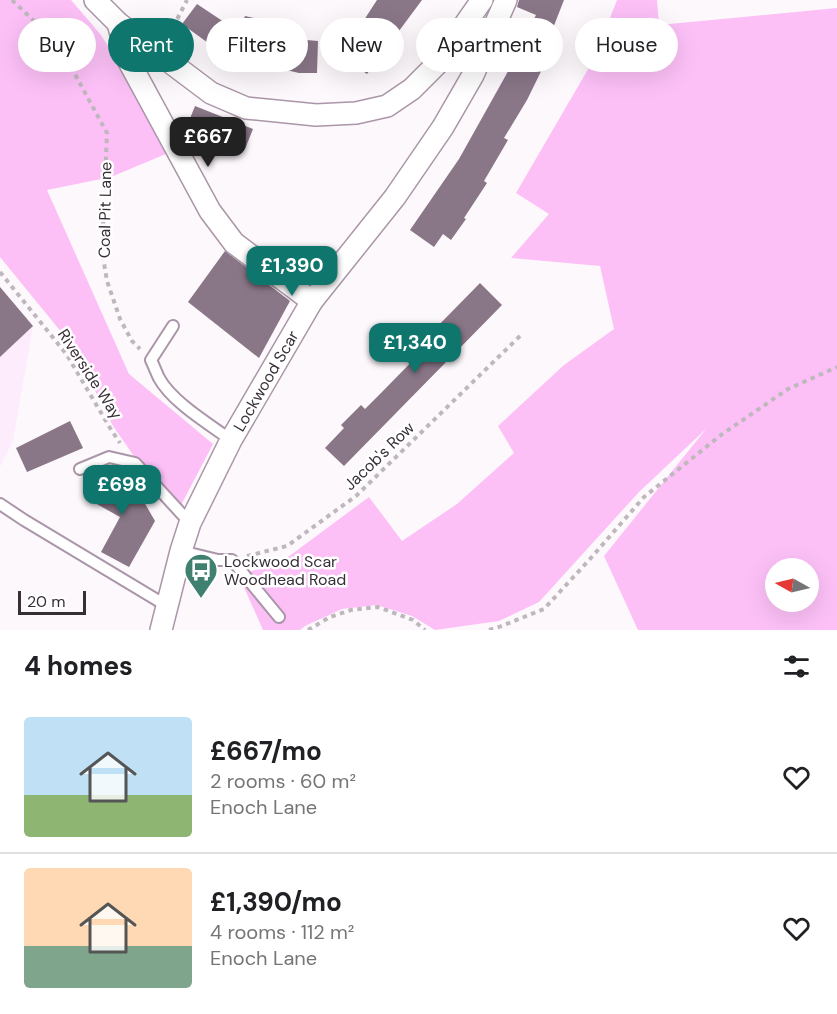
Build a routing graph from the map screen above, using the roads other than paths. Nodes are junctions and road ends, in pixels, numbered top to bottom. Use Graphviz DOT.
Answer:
graph roads {
  1 [pos="94,0"];
  2 [pos="482,0"];
  3 [pos="506,0"];
  4 [pos="112,18"];
  5 [pos="135,72"];
  6 [pos="182,72"];
  7 [pos="312,301"];
  8 [pos="173,326"];
  9 [pos="231,440"];
  10 [pos="80,469"];
  11 [pos="0,504"];
  12 [pos="190,523"];
  13 [pos="181,551"];
  14 [pos="167,606"];
  15 [pos="279,617"];
  16 [pos="161,630"];
  1 -- 4 [label="street"];
  2 -- 6 [label="street"];
  3 -- 7 [label="street, Lockwood Scar"];
  5 -- 7 [label="street"];
  7 -- 9 [label="street, Lockwood Scar"];
  8 -- 9 [label="lane"];
  9 -- 12 [label="street, Lockwood Scar"];
  10 -- 12 [label="lane"];
  11 -- 14 [label="lane"];
  12 -- 13 [label="street, Lockwood Scar"];
  13 -- 14 [label="street, Lockwood Scar"];
  13 -- 15 [label="lane"];
  14 -- 16 [label="street, Lockwood Scar"];
}
